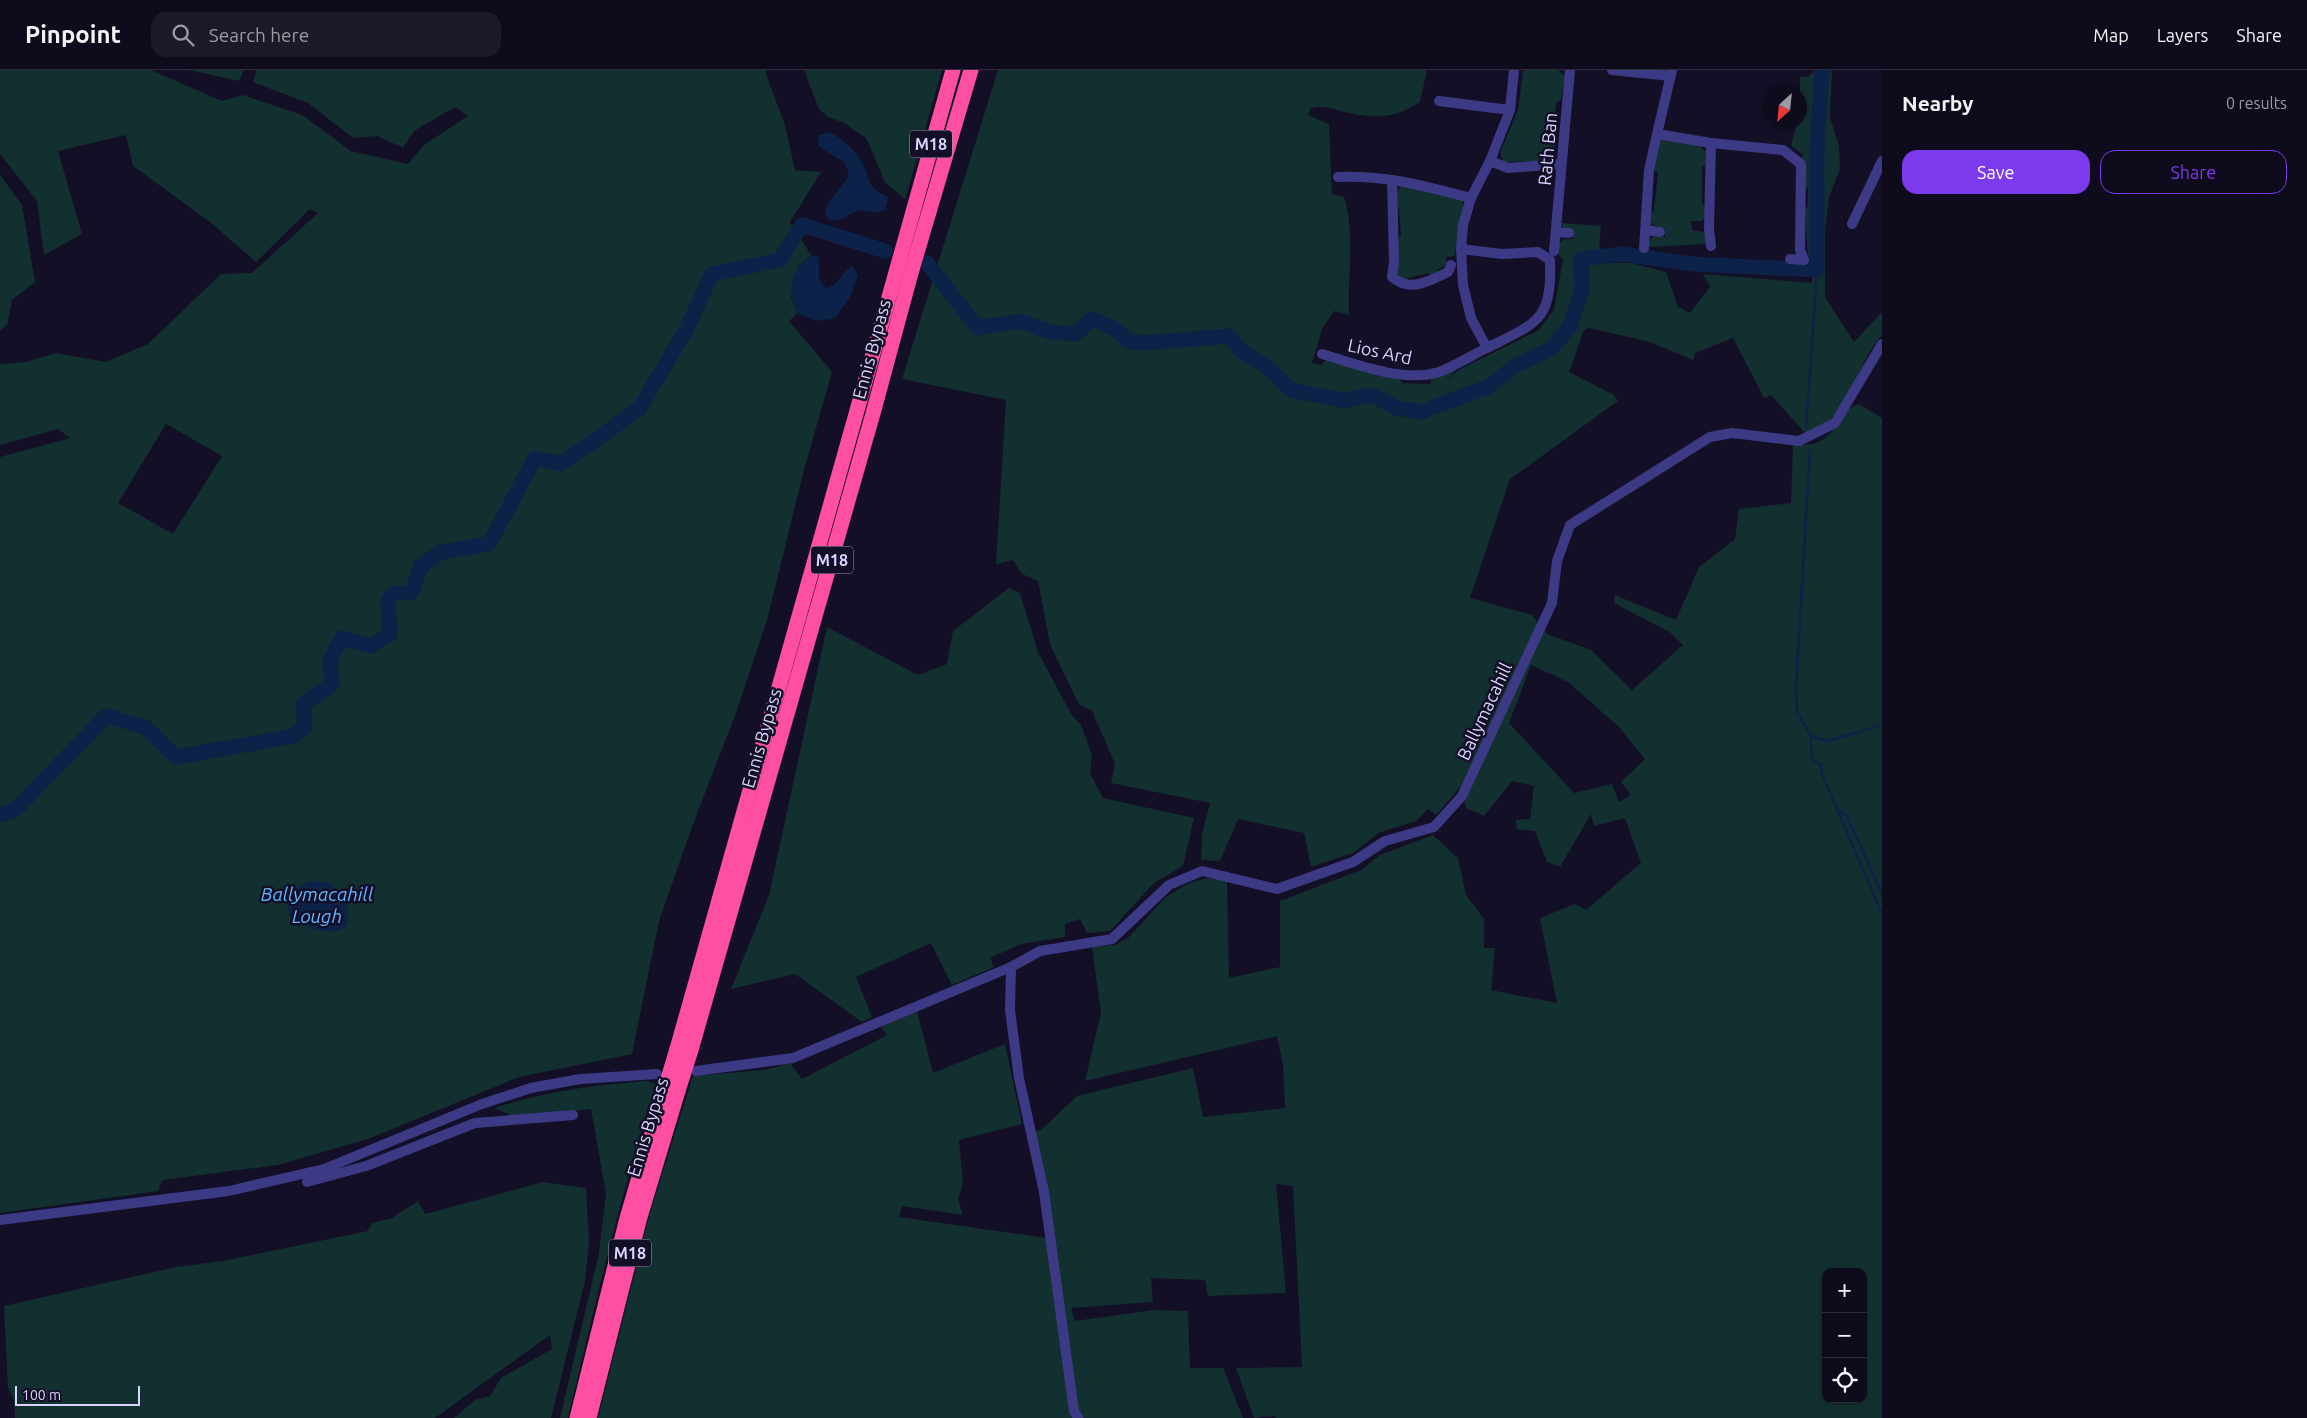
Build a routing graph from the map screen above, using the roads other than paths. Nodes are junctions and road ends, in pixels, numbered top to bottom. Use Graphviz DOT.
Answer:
graph roads {
  1 [pos="948,70"];
  2 [pos="953,70"];
  3 [pos="971,70"];
  4 [pos="1514,70"];
  5 [pos="1570,70"];
  6 [pos="1612,70"];
  7 [pos="1671,73"];
  8 [pos="1440,101"];
  9 [pos="943,102"];
  10 [pos="1510,110"];
  11 [pos="1657,134"];
  12 [pos="1712,143"];
  13 [pos="1882,161"];
  14 [pos="1490,162"];
  15 [pos="1561,164"];
  16 [pos="1338,177"];
  17 [pos="1392,180"];
  18 [pos="1471,198"];
  19 [pos="1852,224"];
  20 [pos="1646,230"];
  21 [pos="1556,232"];
  22 [pos="1660,232"];
  23 [pos="1569,233"];
  24 [pos="1711,246"];
  25 [pos="1644,248"];
  26 [pos="1461,249"];
  27 [pos="1554,251"];
  28 [pos="1790,259"];
  29 [pos="1451,264"];
  30 [pos="1882,344"];
  31 [pos="1487,348"];
  32 [pos="1322,354"];
  33 [pos="1011,968"];
  34 [pos="684,1049"];
  35 [pos="696,1072"];
  36 [pos="657,1074"];
  37 [pos="671,1091"];
  38 [pos="482,1104"];
  39 [pos="573,1115"];
  40 [pos="488,1122"];
  41 [pos="361,1154"];
  42 [pos="366,1166"];
  43 [pos="307,1182"];
  44 [pos="0,1220"];
  45 [pos="577,1418"];
  46 [pos="589,1418"];
  47 [pos="1078,1418"];
  1 -- 9 [label="highway"];
  2 -- 9 [label="highway, Ennis Bypass / M18"];
  3 -- 34 [label="highway, Ennis Bypass / M18"];
  4 -- 10 [label="street"];
  5 -- 15 [label="street, Rath Ban"];
  6 -- 7 [label="street"];
  7 -- 11 [label="street"];
  8 -- 10 [label="street"];
  9 -- 34 [label="highway, Ennis Bypass / M18"];
  10 -- 14 [label="street"];
  11 -- 12 [label="street"];
  11 -- 20 [label="street"];
  12 -- 24 [label="street"];
  12 -- 28 [label="street"];
  13 -- 19 [label="street"];
  14 -- 15 [label="street"];
  14 -- 18 [label="street"];
  15 -- 21 [label="street, Rath Ban"];
  16 -- 17 [label="street"];
  17 -- 18 [label="street"];
  17 -- 29 [label="street"];
  18 -- 26 [label="street"];
  20 -- 22 [label="street"];
  20 -- 25 [label="street"];
  21 -- 23 [label="street"];
  21 -- 27 [label="street, Rath Ban"];
  26 -- 31 [label="street"];
  26 -- 31 [label="street, Lios Ard"];
  30 -- 33 [label="street, Ballymacahill"];
  31 -- 32 [label="street, Lios Ard"];
  33 -- 35 [label="street, Ballymacahill"];
  33 -- 47 [label="street"];
  34 -- 37 [label="highway, Ennis Bypass / M18, bridge"];
  36 -- 38 [label="street"];
  37 -- 45 [label="highway, Ennis Bypass / M18"];
  37 -- 46 [label="highway, Ennis Bypass / M18"];
  38 -- 40 [label="street"];
  38 -- 41 [label="street"];
  39 -- 40 [label="street"];
  40 -- 42 [label="street"];
  41 -- 42 [label="street"];
  41 -- 44 [label="street"];
  42 -- 43 [label="street"];
}
